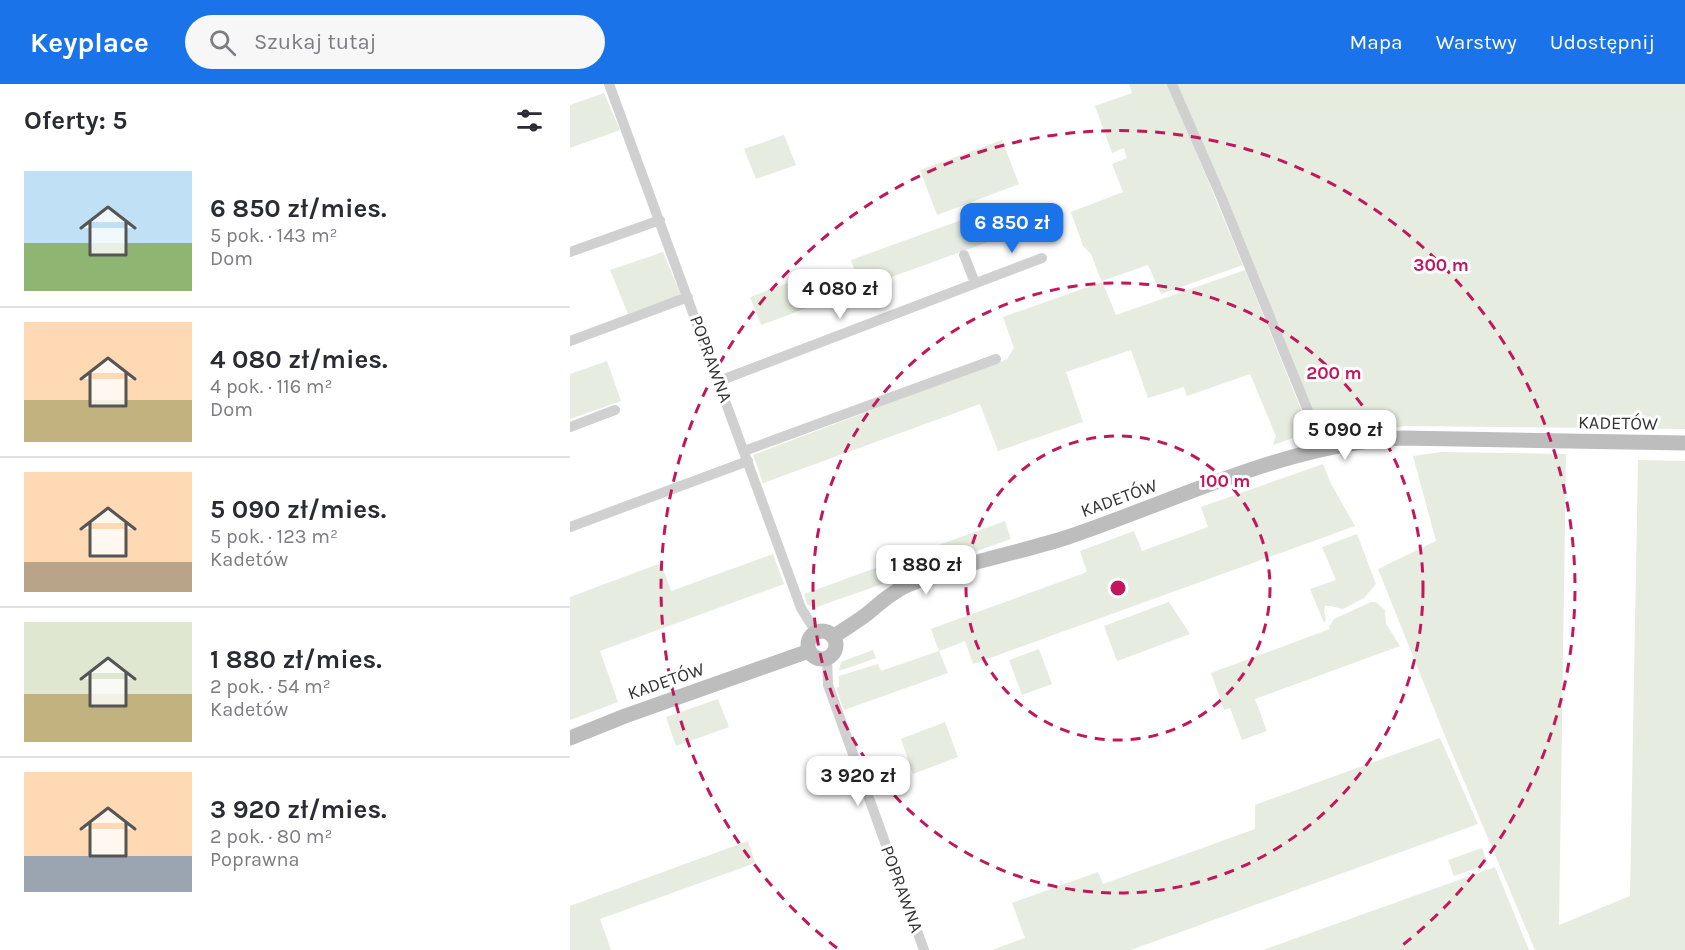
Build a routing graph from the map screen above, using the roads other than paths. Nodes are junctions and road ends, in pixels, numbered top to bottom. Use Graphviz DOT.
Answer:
graph roads {
  1 [pos="609,84"];
  2 [pos="1172,84"];
  3 [pos="660,220"];
  4 [pos="570,252"];
  5 [pos="964,255"];
  6 [pos="1042,258"];
  7 [pos="975,283"];
  8 [pos="688,297"];
  9 [pos="570,341"];
  10 [pos="996,359"];
  11 [pos="719,381"];
  12 [pos="615,410"];
  13 [pos="570,427"];
  14 [pos="1685,443"];
  15 [pos="1323,448"];
  16 [pos="746,456"];
  17 [pos="570,527"];
  18 [pos="816,632"];
  19 [pos="833,637"];
  20 [pos="809,651"];
  21 [pos="827,658"];
  22 [pos="570,738"];
  23 [pos="924,950"];
  1 -- 3 [label="street, POPRAWNA"];
  2 -- 15 [label="street"];
  3 -- 4 [label="street"];
  3 -- 8 [label="street, POPRAWNA"];
  5 -- 7 [label="street"];
  6 -- 7 [label="street"];
  7 -- 11 [label="street"];
  8 -- 9 [label="street"];
  8 -- 11 [label="street, POPRAWNA"];
  10 -- 16 [label="street"];
  11 -- 16 [label="street, POPRAWNA"];
  12 -- 13 [label="street"];
  14 -- 15 [label="street, KADETÓW"];
  15 -- 19 [label="street, KADETÓW"];
  16 -- 17 [label="street"];
  16 -- 18 [label="street, POPRAWNA"];
  18 -- 19 [label="street"];
  18 -- 20 [label="street"];
  19 -- 21 [label="street"];
  20 -- 21 [label="street"];
  20 -- 22 [label="street, KADETÓW"];
  21 -- 23 [label="street, POPRAWNA"];
}
